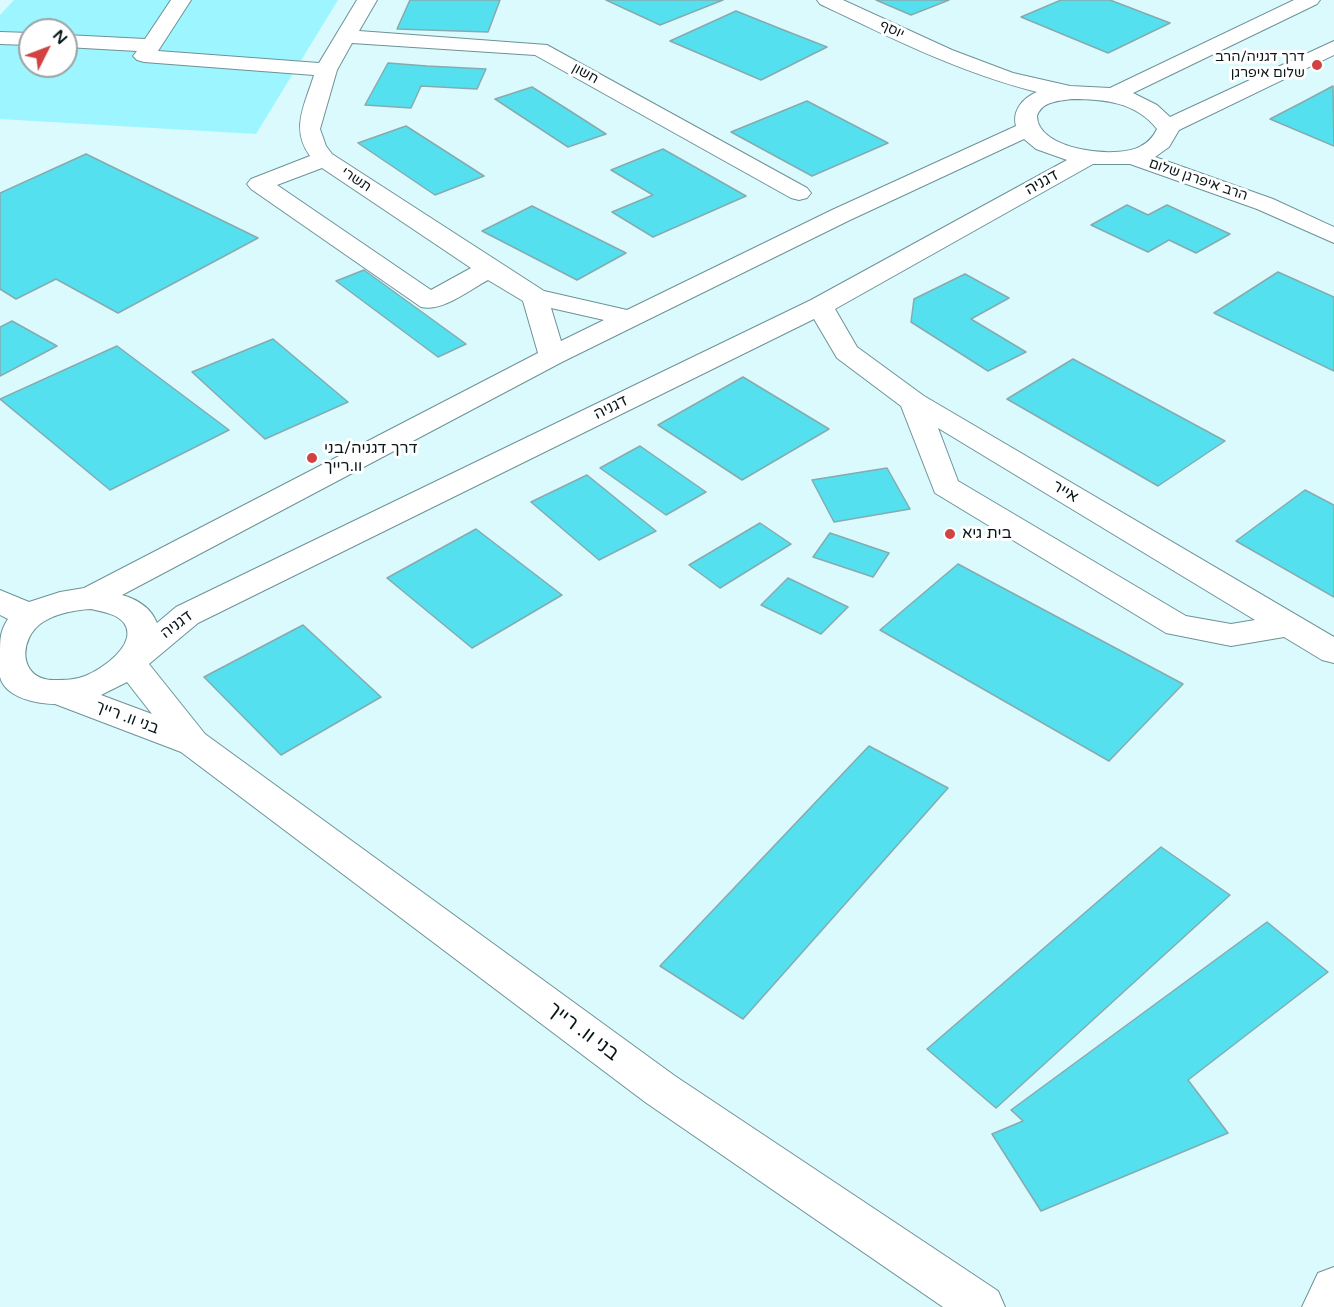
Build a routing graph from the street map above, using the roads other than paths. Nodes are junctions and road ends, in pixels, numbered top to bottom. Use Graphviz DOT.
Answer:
graph roads {
  1 [pos="181,0"];
  2 [pos="367,0"];
  3 [pos="827,0"];
  4 [pos="1310,0"];
  5 [pos="346,36"];
  6 [pos="0,38"];
  7 [pos="18,39"];
  8 [pos="78,42"];
  9 [pos="151,46"];
  10 [pos="1334,47"];
  11 [pos="956,60"];
  12 [pos="326,70"];
  13 [pos="1072,92"];
  14 [pos="1113,95"];
  15 [pos="1025,125"];
  16 [pos="1175,143"];
  17 [pos="1089,157"];
  18 [pos="1132,157"];
  19 [pos="324,159"];
  20 [pos="799,193"];
  21 [pos="1265,204"];
  22 [pos="1334,236"];
  23 [pos="489,269"];
  24 [pos="535,297"];
  25 [pos="820,306"];
  26 [pos="629,318"];
  27 [pos="552,356"];
  28 [pos="914,402"];
  29 [pos="92,598"];
  30 [pos="0,601"];
  31 [pos="29,616"];
  32 [pos="1288,625"];
  33 [pos="2,646"];
  34 [pos="1334,652"];
  35 [pos="133,661"];
  36 [pos="61,693"];
  37 [pos="193,743"];
  38 [pos="1334,1289"];
  39 [pos="982,1307"];
  40 [pos="1325,1307"];
  1 -- 9 [label="street"];
  2 -- 5 [label="street, תשרי"];
  3 -- 11 [label="street, יוסף"];
  4 -- 14 [label="street"];
  5 -- 12 [label="street, תשרי"];
  5 -- 20 [label="street, חשון"];
  6 -- 7 [label="street"];
  8 -- 9 [label="street"];
  9 -- 12 [label="street"];
  10 -- 16 [label="street"];
  11 -- 13 [label="street, יוסף"];
  11 -- 15 [label="street, יוסף"];
  12 -- 19 [label="street, תשרי"];
  13 -- 14 [label="street, הרב איפרגן שלום"];
  13 -- 15 [label="street"];
  14 -- 16 [label="street, הרב איפרגן שלום"];
  15 -- 17 [label="street"];
  15 -- 26 [label="street"];
  16 -- 18 [label="street"];
  16 -- 21 [label="street, הרב איפרגן שלום"];
  17 -- 18 [label="street"];
  17 -- 25 [label="street, דגניה"];
  18 -- 21 [label="street, הרב איפרגן שלום"];
  19 -- 23 [label="street, תשרי"];
  19 -- 23 [label="street"];
  21 -- 22 [label="street, הרב איפרגן שלום"];
  23 -- 24 [label="street, תשרי"];
  24 -- 26 [label="street, תשרי"];
  24 -- 27 [label="street"];
  25 -- 28 [label="street, אייר"];
  25 -- 35 [label="street, דגניה"];
  26 -- 27 [label="street"];
  27 -- 29 [label="street"];
  28 -- 32 [label="street, אייר"];
  28 -- 32 [label="street"];
  29 -- 31 [label="street, בני וו. רייך"];
  29 -- 35 [label="street, בני וו. רייך"];
  30 -- 31 [label="street"];
  31 -- 33 [label="street, בני וו. רייך"];
  32 -- 34 [label="street, אייר"];
  33 -- 36 [label="street, בני וו. רייך"];
  35 -- 36 [label="street, בני וו. רייך"];
  35 -- 37 [label="street, בני וו. רייך"];
  36 -- 37 [label="street, בני וו. רייך"];
  37 -- 39 [label="street, בני וו. רייך"];
  38 -- 40 [label="street"];
}
